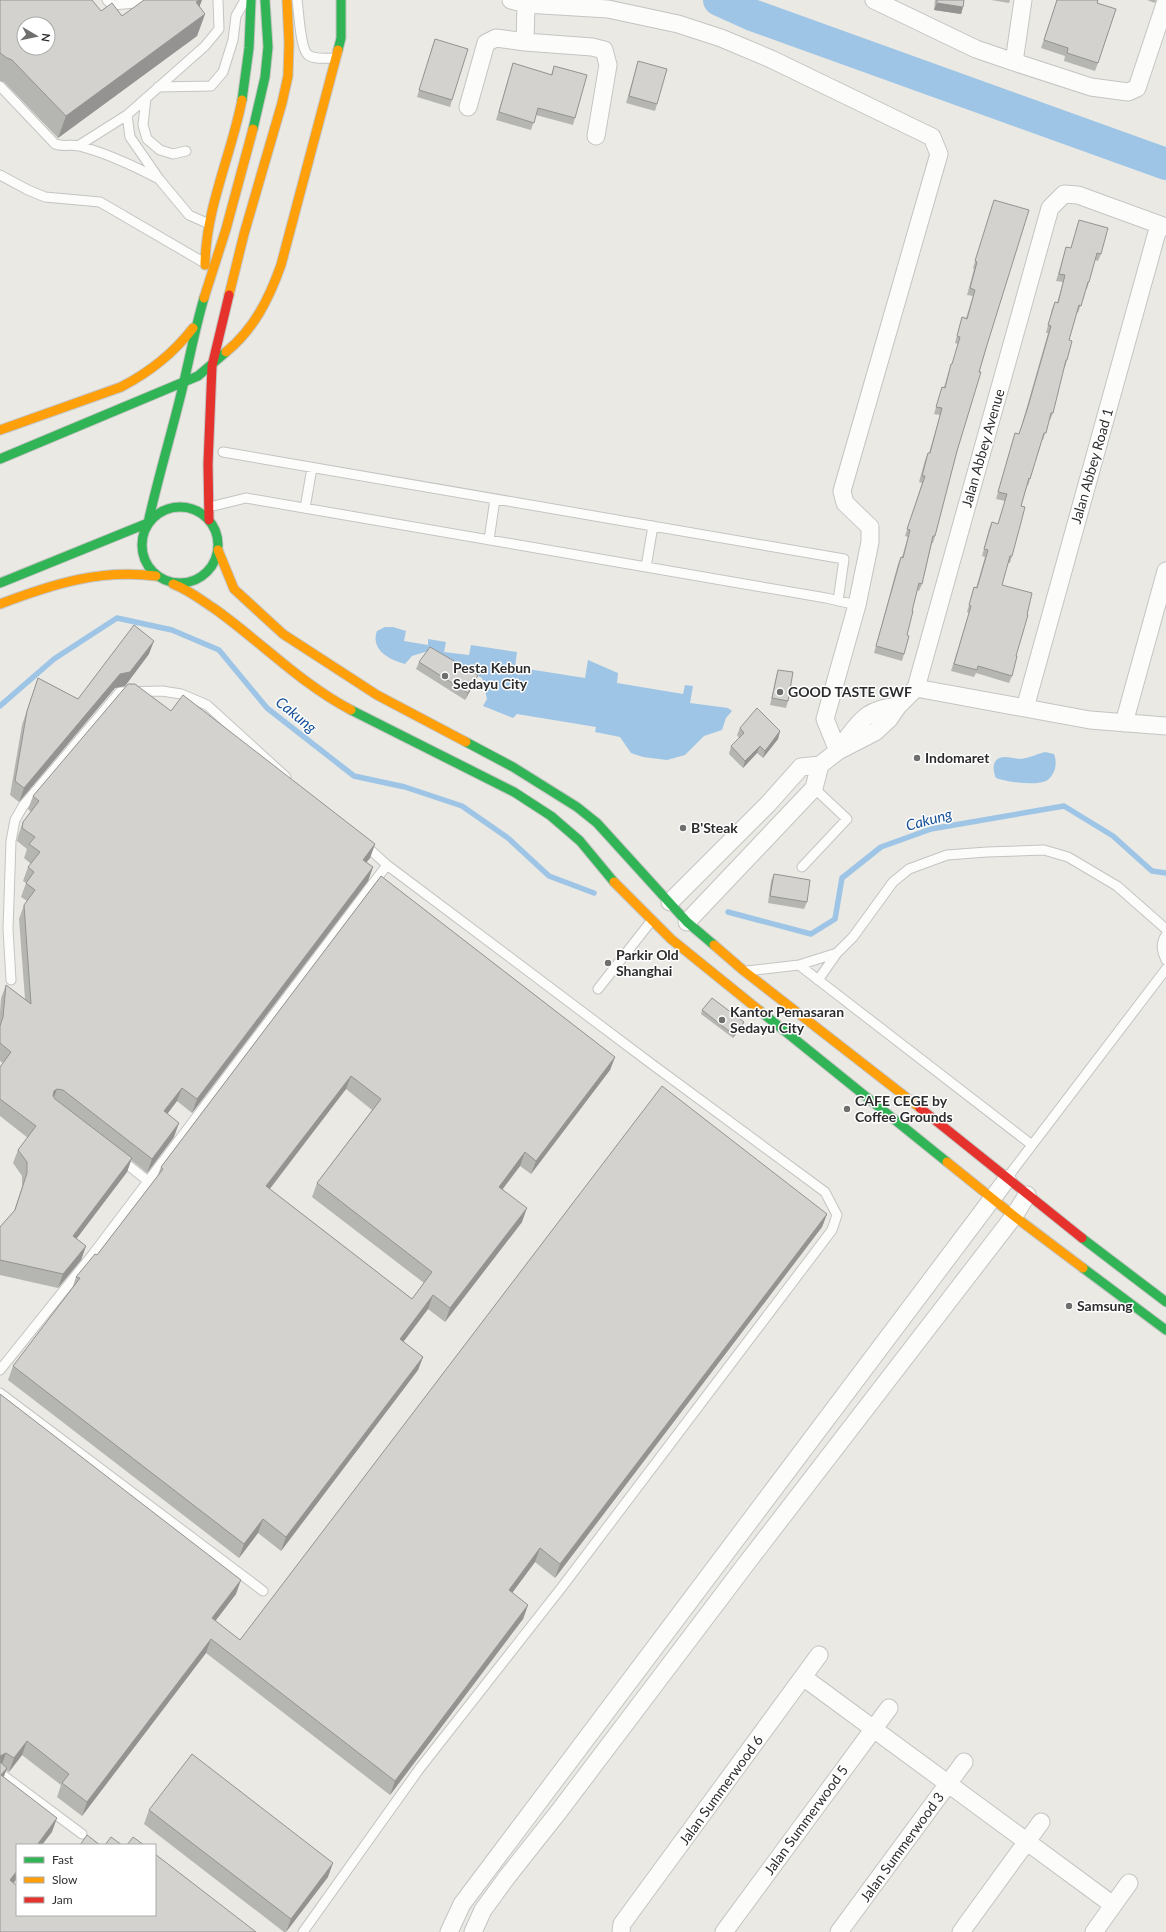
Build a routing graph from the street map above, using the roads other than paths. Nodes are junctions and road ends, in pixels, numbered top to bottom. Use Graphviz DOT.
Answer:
graph roads {
  1 [pos="106,0"];
  2 [pos="140,0"];
  3 [pos="218,0"];
  4 [pos="245,0"];
  5 [pos="251,0"];
  6 [pos="265,0"];
  7 [pos="287,0"];
  8 [pos="297,0"];
  9 [pos="341,0"];
  10 [pos="874,0"];
  11 [pos="1023,0"];
  12 [pos="1166,1"];
  13 [pos="518,2"];
  14 [pos="897,5"];
  15 [pos="525,42"];
  16 [pos="336,58"];
  17 [pos="1014,62"];
  18 [pos="0,86"];
  19 [pos="158,87"];
  20 [pos="146,98"];
  21 [pos="468,107"];
  22 [pos="127,115"];
  23 [pos="596,136"];
  24 [pos="78,146"];
  25 [pos="186,151"];
  26 [pos="0,175"];
  27 [pos="159,179"];
  28 [pos="209,224"];
  29 [pos="1163,226"];
  30 [pos="205,262"];
  31 [pos="206,290"];
  32 [pos="197,322"];
  33 [pos="212,366"];
  34 [pos="183,383"];
  35 [pos="0,430"];
  36 [pos="223,452"];
  37 [pos="0,459"];
  38 [pos="312,468"];
  39 [pos="495,499"];
  40 [pos="209,506"];
  41 [pos="305,508"];
  42 [pos="209,520"];
  43 [pos="148,523"];
  44 [pos="653,526"];
  45 [pos="489,540"];
  46 [pos="218,550"];
  47 [pos="646,567"];
  48 [pos="1166,571"];
  49 [pos="156,576"];
  50 [pos="0,583"];
  51 [pos="173,584"];
  52 [pos="838,601"];
  53 [pos="0,604"];
  54 [pos="857,605"];
  55 [pos="916,688"];
  56 [pos="1025,708"];
  57 [pos="1124,723"];
  58 [pos="1166,726"];
  59 [pos="838,751"];
  60 [pos="820,765"];
  61 [pos="293,783"];
  62 [pos="814,788"];
  63 [pos="358,839"];
  64 [pos="387,865"];
  65 [pos="802,867"];
  66 [pos="660,912"];
  67 [pos="1166,928"];
  68 [pos="679,930"];
  69 [pos="1166,935"];
  70 [pos="838,954"];
  71 [pos="1166,960"];
  72 [pos="799,965"];
  73 [pos="1166,969"];
  74 [pos="744,971"];
  75 [pos="11,980"];
  76 [pos="818,980"];
  77 [pos="598,989"];
  78 [pos="1032,1145"];
  79 [pos="111,1152"];
  80 [pos="1007,1179"];
  81 [pos="148,1180"];
  82 [pos="1027,1195"];
  83 [pos="993,1199"];
  84 [pos="1014,1216"];
  85 [pos="1166,1302"];
  86 [pos="1166,1330"];
  87 [pos="0,1370"];
  88 [pos="0,1393"];
  89 [pos="727,1552"];
  90 [pos="746,1564"];
  91 [pos="263,1591"];
  92 [pos="819,1655"];
  93 [pos="803,1677"];
  94 [pos="889,1708"];
  95 [pos="874,1729"];
  96 [pos="964,1762"];
  97 [pos="0,1773"];
  98 [pos="948,1784"];
  99 [pos="1041,1822"];
  100 [pos="82,1834"];
  101 [pos="1027,1841"];
  102 [pos="1130,1883"];
  103 [pos="1113,1905"];
  104 [pos="622,1928"];
  105 [pos="303,1932"];
  106 [pos="449,1932"];
  107 [pos="473,1932"];
  108 [pos="724,1932"];
  109 [pos="839,1932"];
  110 [pos="962,1932"];
  111 [pos="1094,1932"];
  1 -- 2 [label="lane"];
  3 -- 19 [label="lane"];
  4 -- 19 [label="lane"];
  5 -- 28 [label="main road"];
  6 -- 31 [label="main road"];
  7 -- 33 [label="main road"];
  8 -- 16 [label="lane"];
  9 -- 16 [label="main road"];
  10 -- 14 [label="street"];
  11 -- 17 [label="street"];
  12 -- 17 [label="street"];
  13 -- 15 [label="street"];
  13 -- 54 [label="street"];
  14 -- 17 [label="street"];
  15 -- 21 [label="street"];
  15 -- 23 [label="street"];
  16 -- 33 [label="main road"];
  18 -- 24 [label="lane"];
  19 -- 20 [label="lane"];
  20 -- 22 [label="lane"];
  20 -- 25 [label="lane"];
  22 -- 24 [label="lane"];
  22 -- 27 [label="lane"];
  24 -- 27 [label="lane"];
  26 -- 30 [label="lane"];
  27 -- 28 [label="lane"];
  28 -- 30 [label="main road"];
  29 -- 55 [label="street, Jalan Abbey Avenue"];
  29 -- 56 [label="street, Jalan Abbey Road 1"];
  30 -- 31 [label="main road"];
  31 -- 32 [label="main road"];
  32 -- 34 [label="main road"];
  32 -- 35 [label="main road"];
  33 -- 34 [label="main road"];
  33 -- 40 [label="main road"];
  34 -- 37 [label="main road"];
  34 -- 43 [label="main road"];
  36 -- 38 [label="lane"];
  38 -- 39 [label="lane"];
  38 -- 41 [label="lane"];
  39 -- 44 [label="lane"];
  39 -- 45 [label="lane"];
  40 -- 41 [label="lane"];
  40 -- 42 [label="main road"];
  41 -- 45 [label="lane"];
  42 -- 43 [label="main road"];
  42 -- 46 [label="main road"];
  43 -- 49 [label="main road"];
  43 -- 50 [label="main road"];
  44 -- 47 [label="lane"];
  44 -- 52 [label="lane"];
  45 -- 47 [label="lane"];
  46 -- 51 [label="main road"];
  46 -- 66 [label="main road"];
  47 -- 52 [label="lane"];
  48 -- 57 [label="street"];
  49 -- 51 [label="main road"];
  49 -- 53 [label="main road"];
  51 -- 66 [label="main road"];
  52 -- 54 [label="lane"];
  54 -- 59 [label="street"];
  55 -- 56 [label="street"];
  55 -- 59 [label="street"];
  56 -- 57 [label="street"];
  57 -- 58 [label="street"];
  59 -- 60 [label="street"];
  60 -- 62 [label="street"];
  60 -- 66 [label="street"];
  61 -- 75 [label="lane"];
  62 -- 65 [label="lane"];
  62 -- 68 [label="street"];
  63 -- 64 [label="lane"];
  64 -- 81 [label="lane"];
  64 -- 105 [label="lane"];
  66 -- 68 [label="main road"];
  66 -- 68 [label="main road"];
  66 -- 77 [label="lane"];
  67 -- 70 [label="lane"];
  68 -- 74 [label="main road"];
  68 -- 83 [label="main road"];
  69 -- 71 [label="lane"];
  70 -- 72 [label="lane"];
  70 -- 76 [label="lane"];
  72 -- 74 [label="lane"];
  72 -- 76 [label="lane"];
  73 -- 78 [label="lane"];
  74 -- 80 [label="main road"];
  76 -- 78 [label="lane"];
  78 -- 80 [label="lane"];
  79 -- 81 [label="lane"];
  80 -- 82 [label="main road"];
  80 -- 83 [label="street"];
  81 -- 87 [label="lane"];
  82 -- 84 [label="street"];
  82 -- 85 [label="main road"];
  83 -- 84 [label="main road"];
  83 -- 89 [label="street"];
  84 -- 86 [label="main road"];
  84 -- 90 [label="street"];
  88 -- 91 [label="lane"];
  89 -- 90 [label="street"];
  89 -- 106 [label="street"];
  90 -- 107 [label="street"];
  92 -- 93 [label="street, Jalan Summerwood 6"];
  93 -- 95 [label="street"];
  93 -- 104 [label="street, Jalan Summerwood 6"];
  94 -- 95 [label="street, Jalan Summerwood 5"];
  95 -- 98 [label="street"];
  95 -- 108 [label="street, Jalan Summerwood 5"];
  96 -- 98 [label="street, Jalan Summerwood 3"];
  97 -- 100 [label="lane"];
  98 -- 101 [label="street"];
  98 -- 109 [label="street, Jalan Summerwood 3"];
  99 -- 101 [label="street"];
  101 -- 103 [label="street"];
  101 -- 110 [label="street"];
  102 -- 103 [label="street"];
  103 -- 111 [label="street"];
}
